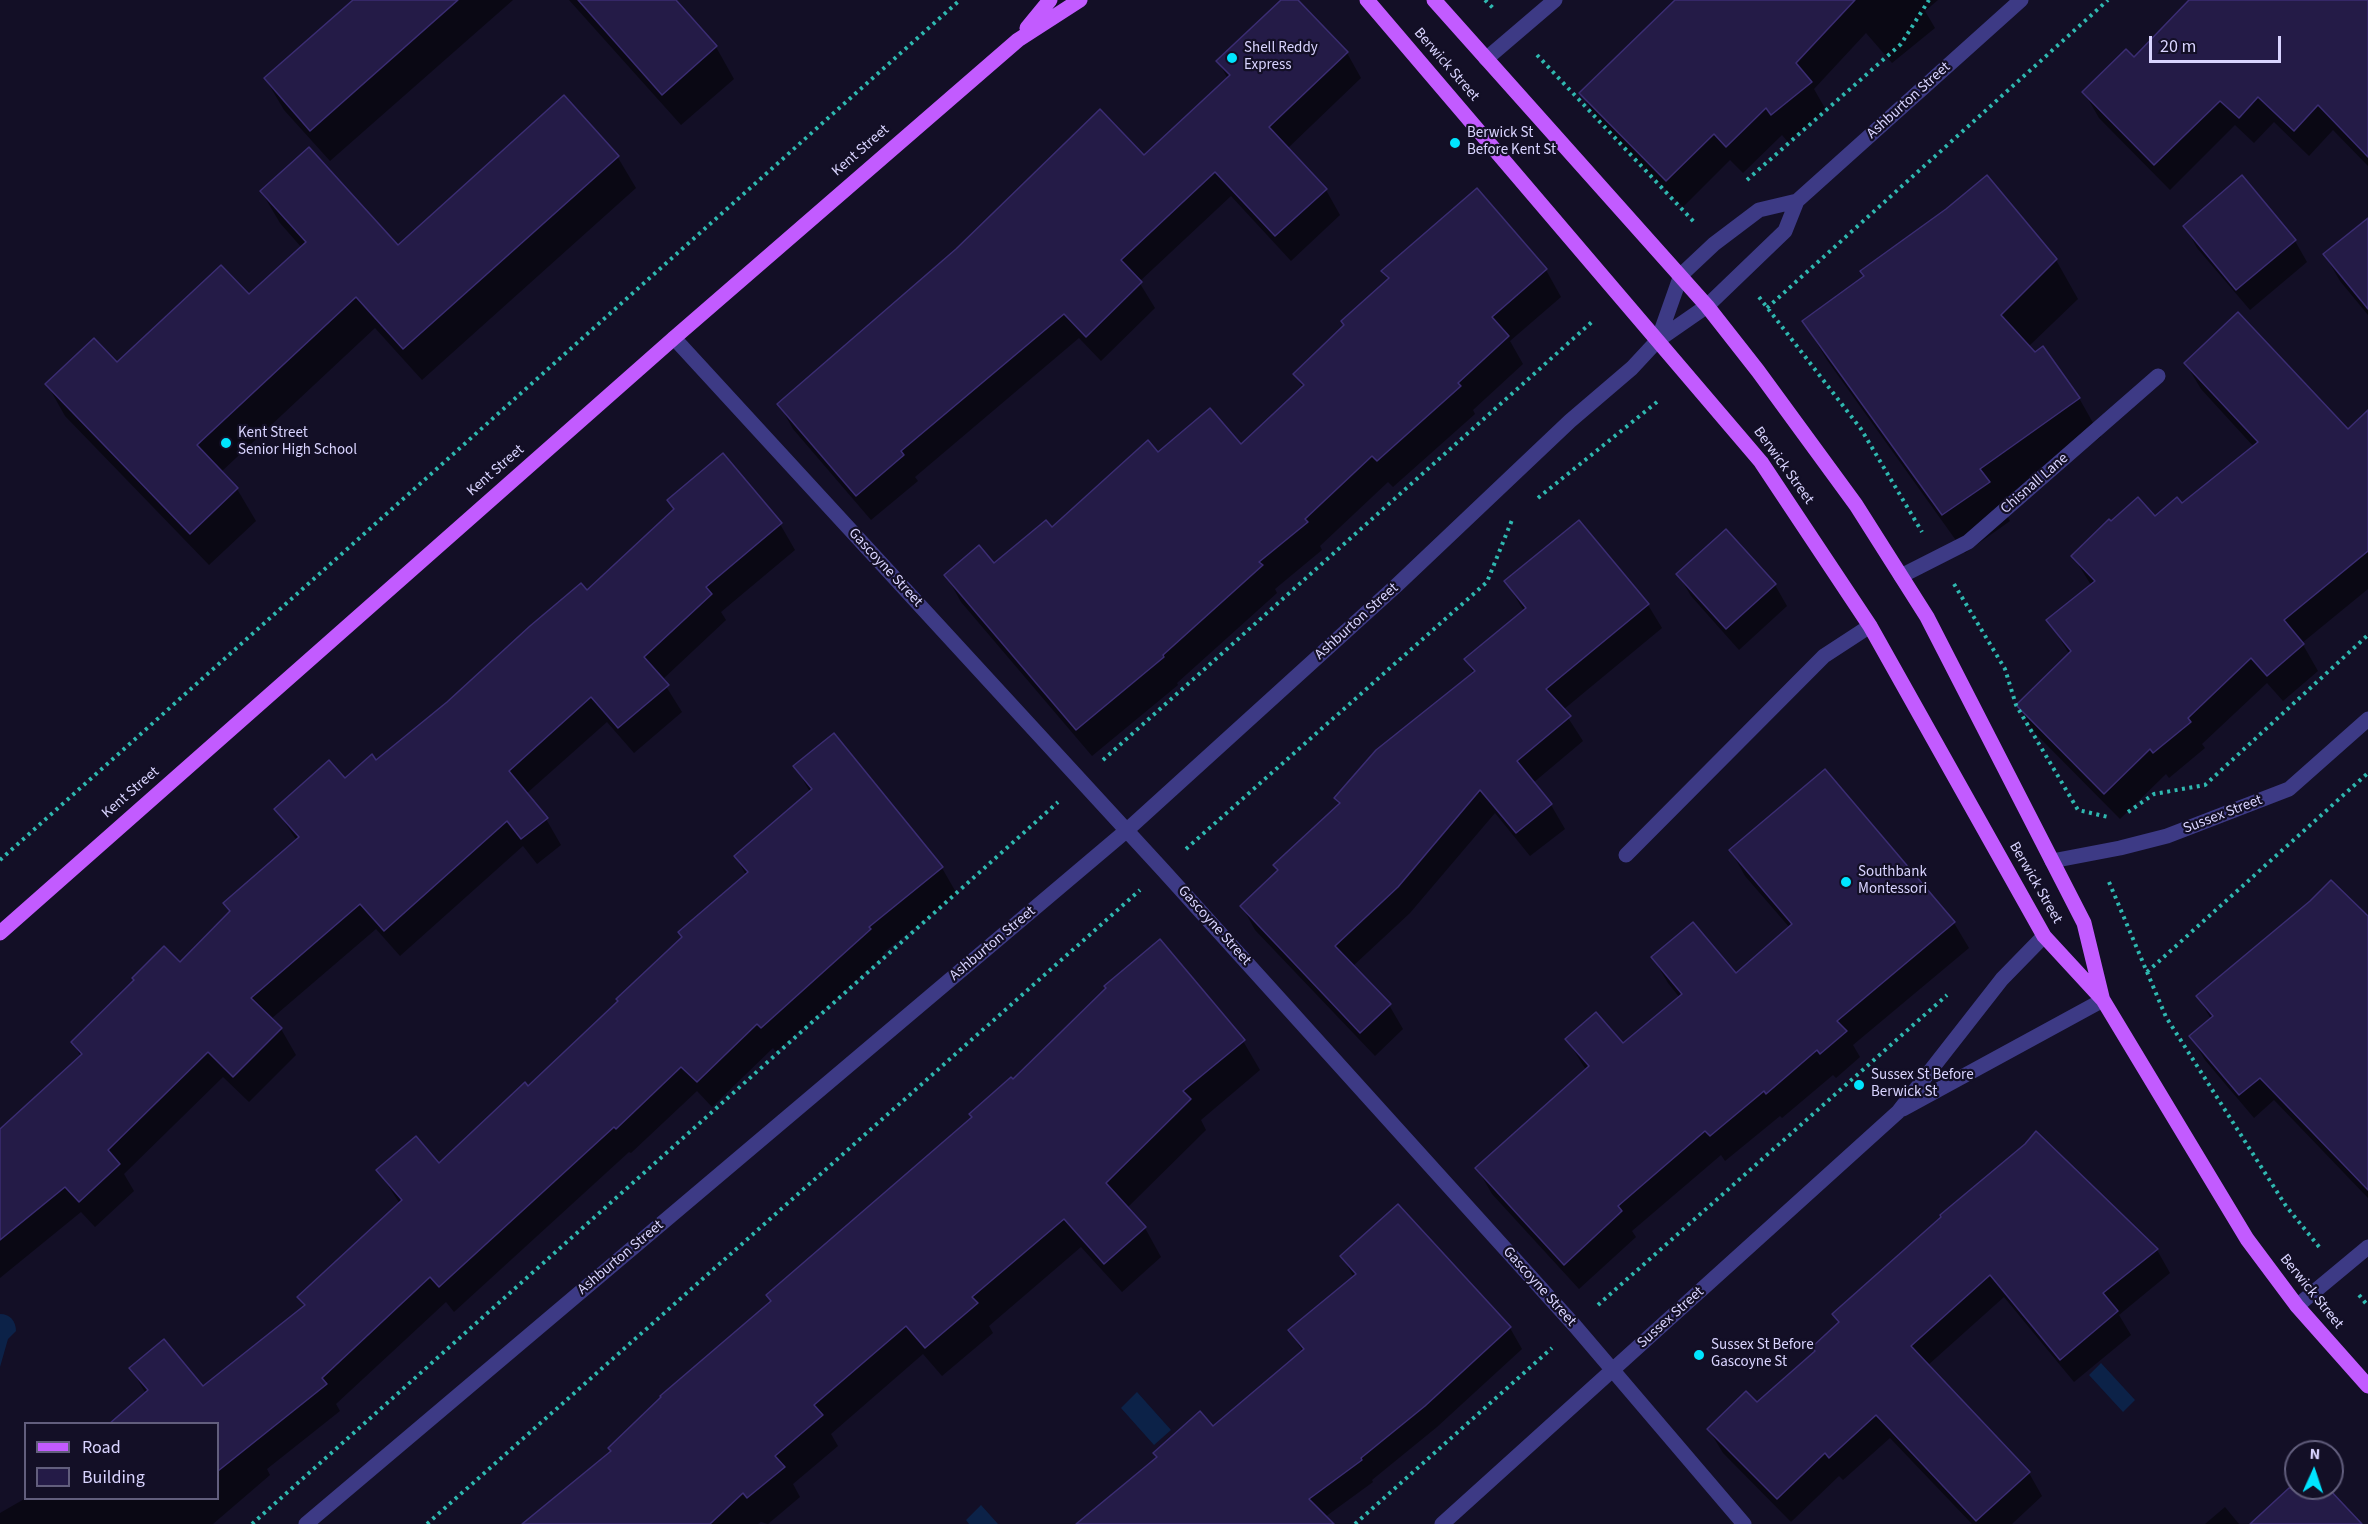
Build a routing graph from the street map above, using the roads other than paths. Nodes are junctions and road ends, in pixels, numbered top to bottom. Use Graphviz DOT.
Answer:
graph roads {
  1 [pos="1050,0"];
  2 [pos="1080,0"];
  3 [pos="1367,0"];
  4 [pos="1434,0"];
  5 [pos="1555,0"];
  6 [pos="2021,0"];
  7 [pos="1018,40"];
  8 [pos="1486,59"];
  9 [pos="1797,201"];
  10 [pos="1681,275"];
  11 [pos="1707,306"];
  12 [pos="674,338"];
  13 [pos="1658,340"];
  14 [pos="2158,376"];
  15 [pos="1901,576"];
  16 [pos="1870,626"];
  17 [pos="2368,719"];
  18 [pos="1126,831"];
  19 [pos="1626,855"];
  20 [pos="2052,861"];
  21 [pos="0,933"];
  22 [pos="2044,936"];
  23 [pos="2103,1000"];
  24 [pos="1898,1112"];
  25 [pos="2368,1247"];
  26 [pos="2297,1306"];
  27 [pos="1613,1371"];
  28 [pos="2368,1386"];
  29 [pos="306,1524"];
  30 [pos="1442,1524"];
  31 [pos="1744,1524"];
  1 -- 7 [label="main road, Kent Street"];
  2 -- 7 [label="main road, Kent Street"];
  3 -- 13 [label="main road, Berwick Street"];
  4 -- 8 [label="main road, Berwick Street"];
  5 -- 8 [label="street"];
  6 -- 9 [label="street, Ashburton Street"];
  7 -- 12 [label="main road, Kent Street"];
  8 -- 10 [label="main road, Berwick Street"];
  9 -- 10 [label="street, Ashburton Street"];
  9 -- 11 [label="street, Ashburton Street"];
  10 -- 11 [label="main road, Berwick Street"];
  10 -- 13 [label="street, Ashburton Street"];
  11 -- 13 [label="street, Ashburton Street"];
  11 -- 15 [label="main road, Berwick Street"];
  12 -- 18 [label="street, Gascoyne Street"];
  12 -- 21 [label="main road, Kent Street"];
  13 -- 16 [label="main road, Berwick Street"];
  13 -- 18 [label="street, Ashburton Street"];
  14 -- 15 [label="street, Chisnall Lane"];
  15 -- 20 [label="main road, Berwick Street"];
  16 -- 19 [label="street"];
  16 -- 22 [label="main road, Berwick Street"];
  17 -- 20 [label="street, Sussex Street"];
  18 -- 27 [label="street, Gascoyne Street"];
  18 -- 29 [label="street, Ashburton Street"];
  20 -- 23 [label="main road, Berwick Street"];
  22 -- 23 [label="main road, Berwick Street"];
  22 -- 24 [label="street, Sussex Street"];
  23 -- 24 [label="street, Sussex Street"];
  23 -- 26 [label="main road, Berwick Street"];
  24 -- 27 [label="street, Sussex Street"];
  25 -- 26 [label="street"];
  26 -- 28 [label="main road, Berwick Street"];
  27 -- 30 [label="street, Sussex Street"];
  27 -- 31 [label="street, Gascoyne Street"];
}
